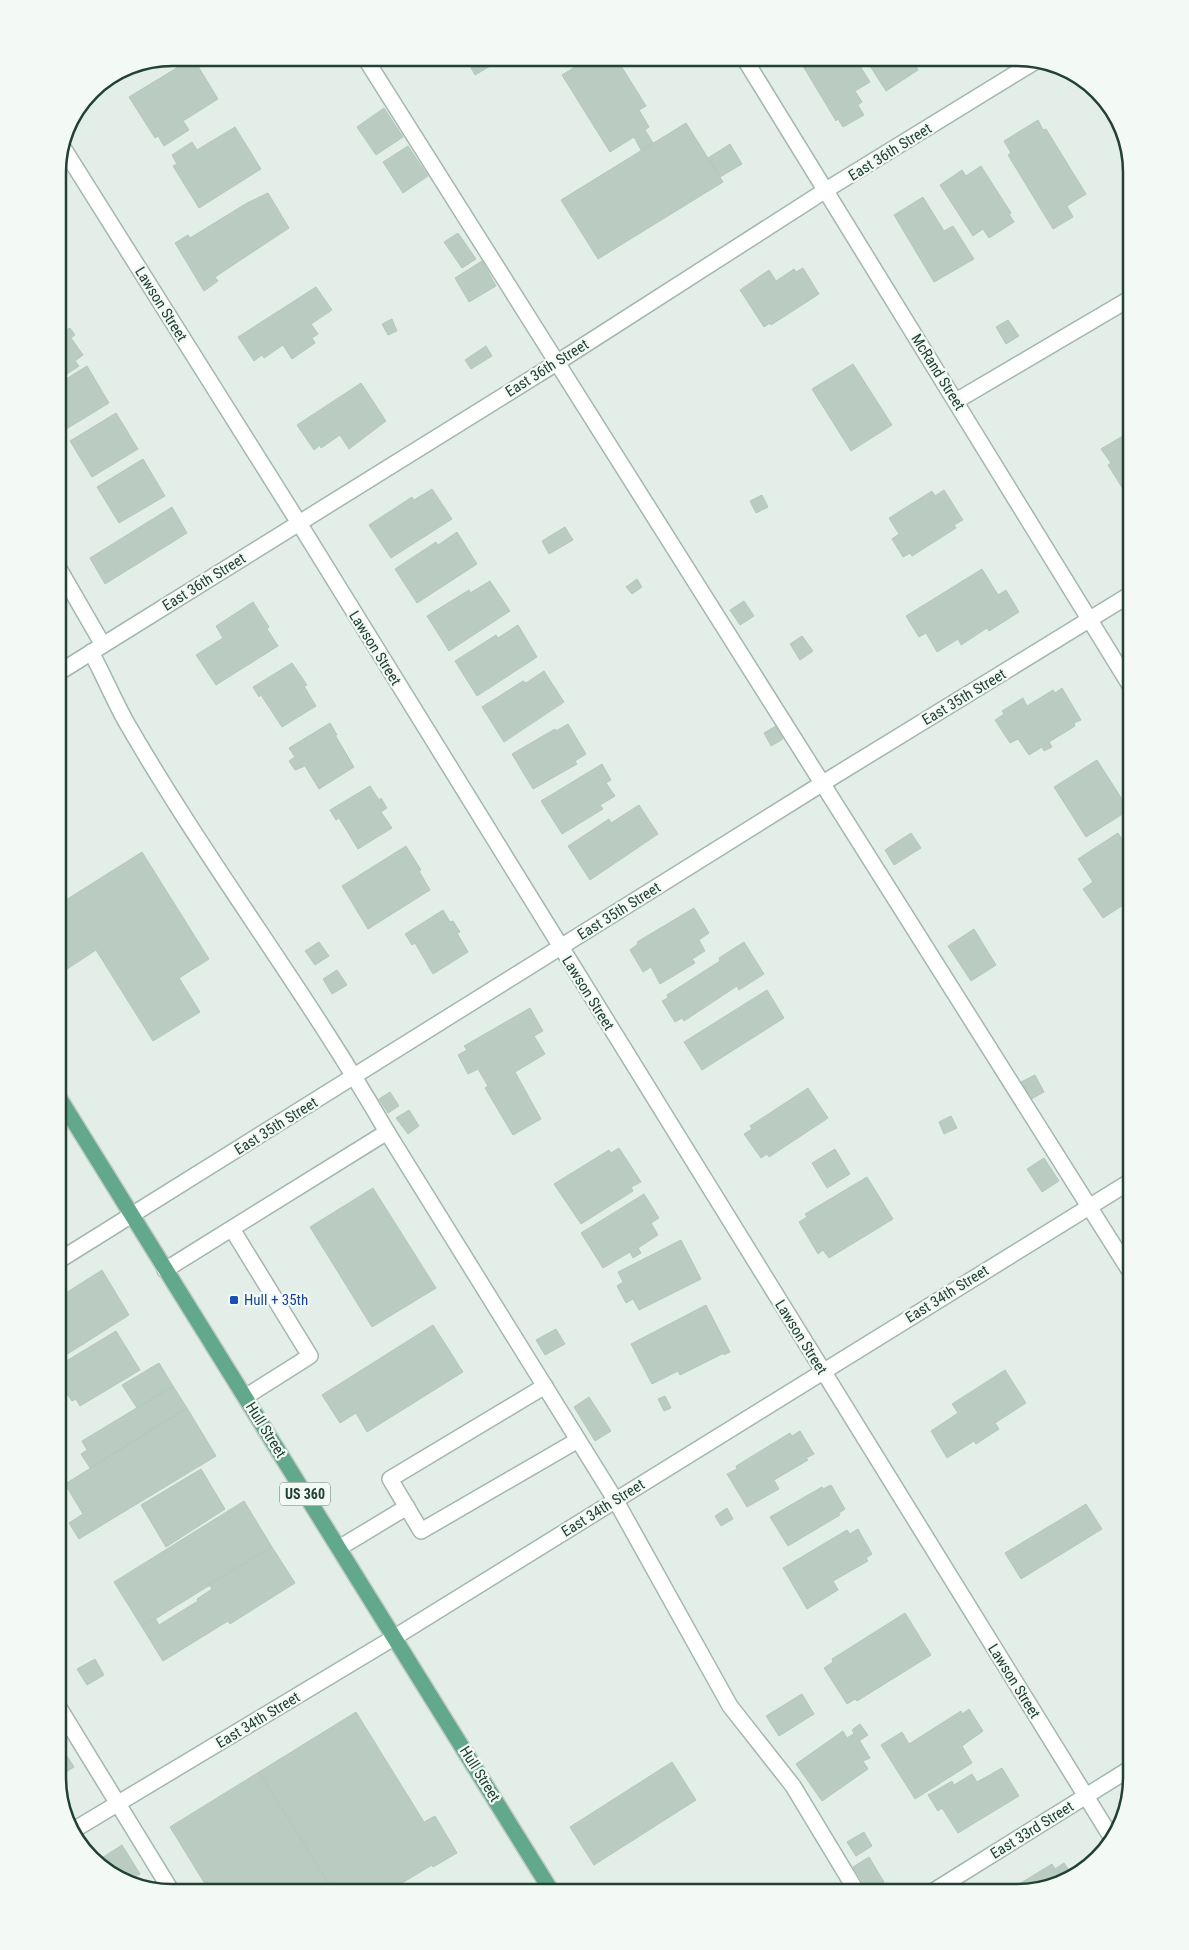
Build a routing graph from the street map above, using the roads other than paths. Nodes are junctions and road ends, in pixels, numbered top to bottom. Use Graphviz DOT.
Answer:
graph roads {
  1 [pos="371,66"];
  2 [pos="749,66"];
  3 [pos="1028,67"];
  4 [pos="68,155"];
  5 [pos="826,190"];
  6 [pos="1123,303"];
  7 [pos="558,362"];
  8 [pos="956,401"];
  9 [pos="299,523"];
  10 [pos="66,584"];
  11 [pos="1123,600"];
  12 [pos="1090,620"];
  13 [pos="97,648"];
  14 [pos="66,668"];
  15 [pos="1123,673"];
  16 [pos="823,783"];
  17 [pos="560,948"];
  18 [pos="355,1076"];
  19 [pos="66,1109"];
  20 [pos="387,1132"];
  21 [pos="1123,1186"];
  22 [pos="1090,1206"];
  23 [pos="132,1215"];
  24 [pos="232,1229"];
  25 [pos="66,1256"];
  26 [pos="1123,1258"];
  27 [pos="165,1270"];
  28 [pos="822,1372"];
  29 [pos="545,1386"];
  30 [pos="245,1397"];
  31 [pos="578,1440"];
  32 [pos="616,1500"];
  33 [pos="407,1507"];
  34 [pos="339,1548"];
  35 [pos="395,1637"];
  36 [pos="66,1719"];
  37 [pos="1123,1774"];
  38 [pos="1086,1797"];
  39 [pos="117,1804"];
  40 [pos="78,1827"];
  41 [pos="1108,1832"];
  42 [pos="167,1884"];
  43 [pos="547,1884"];
  44 [pos="851,1884"];
  45 [pos="945,1884"];
  1 -- 7 [label="street"];
  2 -- 5 [label="street, McRand Street"];
  3 -- 5 [label="street, East 36th Street"];
  4 -- 9 [label="street, Lawson Street"];
  5 -- 7 [label="street, East 36th Street"];
  5 -- 8 [label="street, McRand Street"];
  6 -- 8 [label="street"];
  7 -- 9 [label="street, East 36th Street"];
  7 -- 16 [label="street"];
  8 -- 12 [label="street, McRand Street"];
  9 -- 13 [label="street, East 36th Street"];
  9 -- 17 [label="street, Lawson Street"];
  10 -- 13 [label="street"];
  11 -- 12 [label="street, East 35th Street"];
  12 -- 15 [label="street, McRand Street"];
  12 -- 16 [label="street, East 35th Street"];
  13 -- 14 [label="street, East 36th Street"];
  13 -- 18 [label="street"];
  16 -- 17 [label="street, East 35th Street"];
  16 -- 22 [label="street"];
  17 -- 18 [label="street, East 35th Street"];
  17 -- 28 [label="street, Lawson Street"];
  18 -- 20 [label="street"];
  18 -- 23 [label="street, East 35th Street"];
  19 -- 23 [label="main road, Hull Street / US 360"];
  20 -- 24 [label="street"];
  20 -- 29 [label="street"];
  21 -- 22 [label="street, East 34th Street"];
  22 -- 26 [label="street"];
  22 -- 28 [label="street, East 34th Street"];
  23 -- 25 [label="street, East 35th Street"];
  23 -- 27 [label="main road, Hull Street / US 360"];
  24 -- 27 [label="street"];
  24 -- 30 [label="street"];
  27 -- 30 [label="main road, Hull Street / US 360"];
  28 -- 32 [label="street, East 34th Street"];
  28 -- 38 [label="street, Lawson Street"];
  29 -- 31 [label="street"];
  29 -- 33 [label="street"];
  30 -- 34 [label="main road, Hull Street / US 360"];
  31 -- 32 [label="street"];
  31 -- 33 [label="street"];
  32 -- 35 [label="street, East 34th Street"];
  32 -- 44 [label="street"];
  33 -- 34 [label="street"];
  34 -- 35 [label="main road, Hull Street / US 360"];
  35 -- 39 [label="street, East 34th Street"];
  35 -- 43 [label="main road, Hull Street / US 360"];
  36 -- 39 [label="street"];
  37 -- 38 [label="street, East 33rd Street"];
  38 -- 41 [label="street, Lawson Street"];
  38 -- 45 [label="street, East 33rd Street"];
  39 -- 40 [label="street, East 34th Street"];
  39 -- 42 [label="street"];
}
